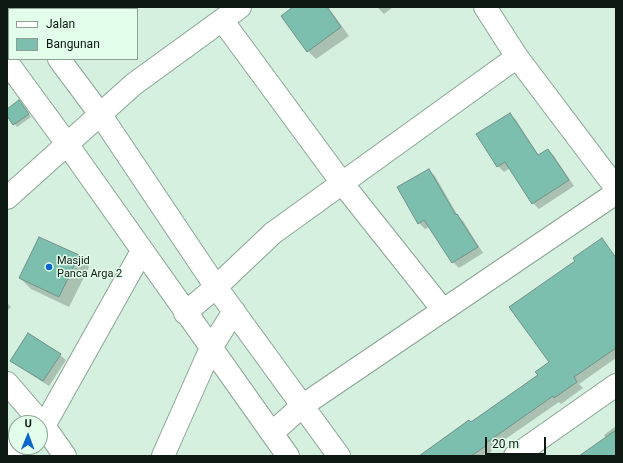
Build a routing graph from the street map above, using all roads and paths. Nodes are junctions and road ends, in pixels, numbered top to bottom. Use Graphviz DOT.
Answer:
graph roads {
  1 [pos="240,7"];
  2 [pos="486,7"];
  3 [pos="222,20"];
  4 [pos="517,57"];
  5 [pos="59,60"];
  6 [pos="7,62"];
  7 [pos="100,114"];
  8 [pos="67,144"];
  9 [pos="342,183"];
  10 [pos="616,188"];
  11 [pos="616,193"];
  12 [pos="7,198"];
  13 [pos="142,251"];
  14 [pos="216,287"];
  15 [pos="443,310"];
  16 [pos="234,312"];
  17 [pos="185,313"];
  18 [pos="212,348"];
  19 [pos="7,383"];
  20 [pos="616,385"];
  21 [pos="302,406"];
  22 [pos="32,415"];
  23 [pos="48,416"];
  24 [pos="272,433"];
  25 [pos="48,434"];
  26 [pos="66,456"];
  27 [pos="163,456"];
  28 [pos="288,456"];
  29 [pos="339,456"];
  30 [pos="515,456"];
  1 -- 3 [label="street"];
  2 -- 4 [label="street"];
  3 -- 7 [label="street"];
  3 -- 9 [label="street"];
  4 -- 9 [label="street"];
  4 -- 10 [label="street"];
  5 -- 7 [label="street"];
  6 -- 8 [label="street"];
  7 -- 8 [label="street"];
  7 -- 14 [label="street"];
  8 -- 12 [label="street"];
  8 -- 13 [label="street"];
  9 -- 14 [label="street"];
  9 -- 15 [label="street"];
  11 -- 15 [label="street"];
  13 -- 17 [label="street"];
  13 -- 23 [label="street"];
  14 -- 16 [label="street"];
  14 -- 17 [label="street"];
  15 -- 21 [label="street"];
  16 -- 18 [label="street"];
  16 -- 21 [label="street"];
  17 -- 18 [label="street"];
  18 -- 24 [label="street"];
  18 -- 27 [label="street"];
  19 -- 22 [label="street"];
  20 -- 30 [label="street"];
  21 -- 24 [label="street"];
  21 -- 29 [label="street"];
  24 -- 28 [label="street"];
  25 -- 26 [label="street"];
}
